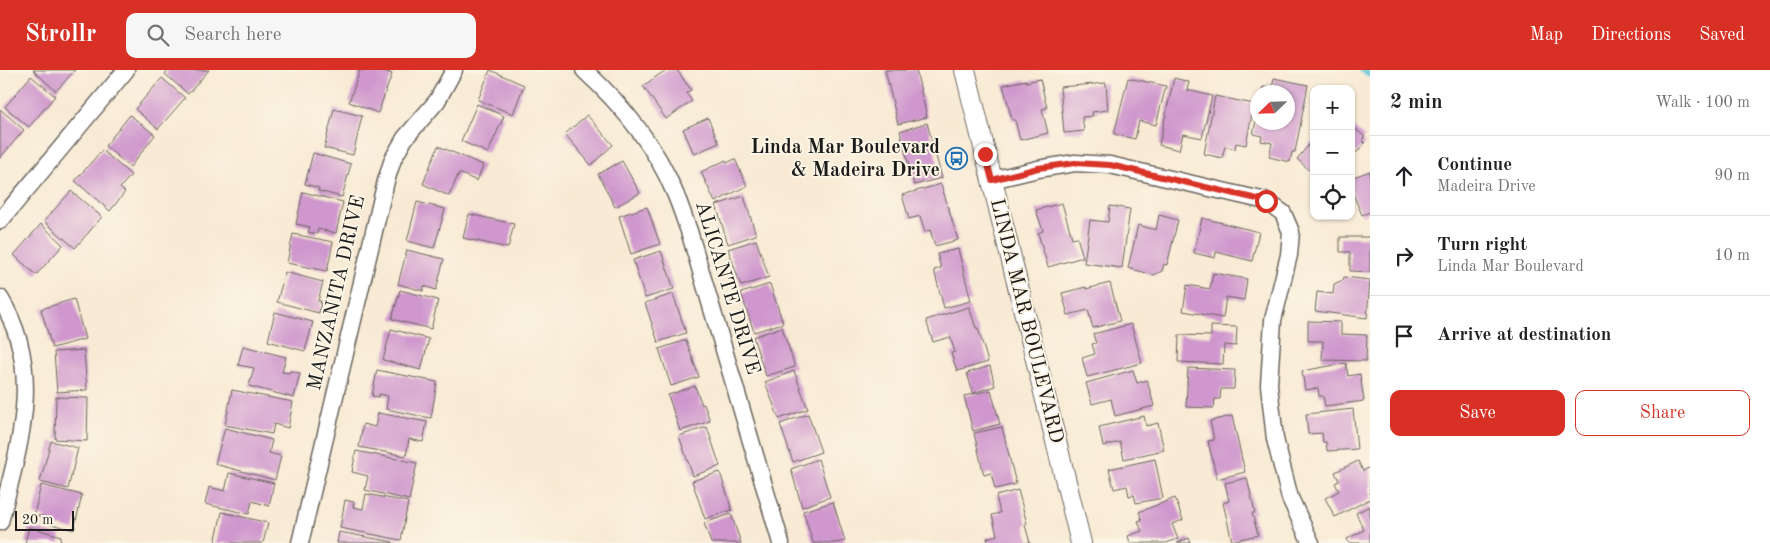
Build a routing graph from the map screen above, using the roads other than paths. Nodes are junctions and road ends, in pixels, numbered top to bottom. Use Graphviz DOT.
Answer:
graph roads {
  1 [pos="126,70"];
  2 [pos="454,70"];
  3 [pos="584,70"];
  4 [pos="965,70"];
  5 [pos="992,180"];
  6 [pos="0,221"];
  7 [pos="0,298"];
  8 [pos="0,522"];
  9 [pos="300,543"];
  10 [pos="781,543"];
  11 [pos="1081,543"];
  12 [pos="1311,543"];
  1 -- 6 [label="street"];
  2 -- 9 [label="street, MANZANITA DRIVE"];
  3 -- 10 [label="street, ALICANTE DRIVE"];
  4 -- 5 [label="street, LINDA MAR BOULEVARD"];
  5 -- 11 [label="street, LINDA MAR BOULEVARD"];
  5 -- 12 [label="street"];
  7 -- 8 [label="street"];
}
